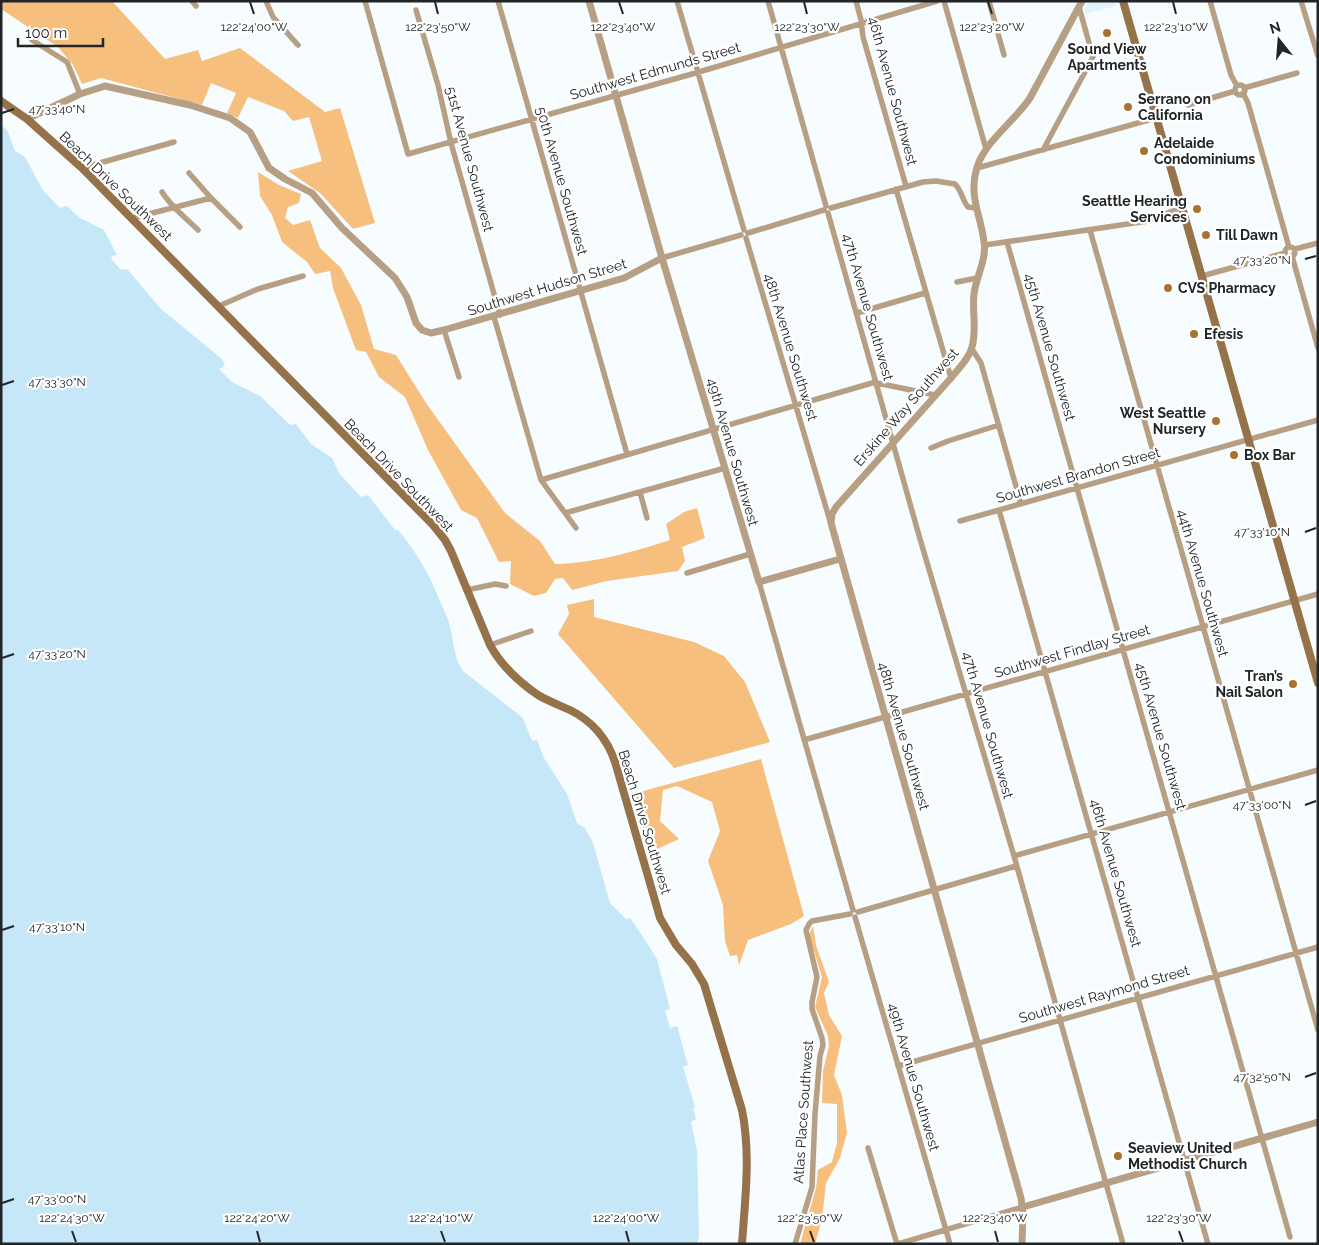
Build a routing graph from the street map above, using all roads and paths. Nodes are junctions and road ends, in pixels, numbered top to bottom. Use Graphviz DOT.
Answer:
graph roads {
  1 [pos="266,1"];
  2 [pos="365,1"];
  3 [pos="498,1"];
  4 [pos="589,1"];
  5 [pos="677,1"];
  6 [pos="768,1"];
  7 [pos="856,1"];
  8 [pos="937,1"];
  9 [pos="944,1"];
  10 [pos="989,1"];
  11 [pos="1123,1"];
  12 [pos="1210,1"];
  13 [pos="1301,1"];
  14 [pos="1080,4"];
  15 [pos="416,10"];
  16 [pos="861,24"];
  17 [pos="32,40"];
  18 [pos="298,45"];
  19 [pos="781,48"];
  20 [pos="1004,55"];
  21 [pos="1318,56"];
  22 [pos="698,72"];
  23 [pos="1297,72"];
  24 [pos="1236,88"];
  25 [pos="1244,91"];
  26 [pos="80,94"];
  27 [pos="616,96"];
  28 [pos="1,101"];
  29 [pos="1188,105"];
  30 [pos="1156,118"];
  31 [pos="27,119"];
  32 [pos="532,120"];
  33 [pos="174,142"];
  34 [pos="451,143"];
  35 [pos="986,149"];
  36 [pos="1043,150"];
  37 [pos="82,168"];
  38 [pos="977,168"];
  39 [pos="189,173"];
  40 [pos="906,186"];
  41 [pos="896,190"];
  42 [pos="162,192"];
  43 [pos="212,198"];
  44 [pos="1182,207"];
  45 [pos="175,208"];
  46 [pos="975,208"];
  47 [pos="827,209"];
  48 [pos="133,218"];
  49 [pos="240,227"];
  50 [pos="198,230"];
  51 [pos="1090,230"];
  52 [pos="745,234"];
  53 [pos="1007,242"];
  54 [pos="1318,243"];
  55 [pos="985,245"];
  56 [pos="1292,248"];
  57 [pos="1285,252"];
  58 [pos="1292,256"];
  59 [pos="662,258"];
  60 [pos="304,276"];
  61 [pos="1202,276"];
  62 [pos="977,278"];
  63 [pos="957,282"];
  64 [pos="580,291"];
  65 [pos="925,293"];
  66 [pos="219,306"];
  67 [pos="858,313"];
  68 [pos="497,316"];
  69 [pos="444,330"];
  70 [pos="1318,348"];
  71 [pos="972,349"];
  72 [pos="459,377"];
  73 [pos="951,378"];
  74 [pos="877,383"];
  75 [pos="935,396"];
  76 [pos="795,405"];
  77 [pos="1318,420"];
  78 [pos="999,425"];
  79 [pos="713,429"];
  80 [pos="1248,440"];
  81 [pos="893,442"];
  82 [pos="930,448"];
  83 [pos="627,454"];
  84 [pos="1157,466"];
  85 [pos="725,468"];
  86 [pos="542,480"];
  87 [pos="1077,488"];
  88 [pos="640,492"];
  89 [pos="1021,504"];
  90 [pos="999,510"];
  91 [pos="565,513"];
  92 [pos="647,518"];
  93 [pos="960,521"];
  94 [pos="831,523"];
  95 [pos="576,528"];
  96 [pos="750,554"];
  97 [pos="840,559"];
  98 [pos="687,573"];
  99 [pos="759,582"];
  100 [pos="506,586"];
  101 [pos="467,590"];
  102 [pos="1318,594"];
  103 [pos="1294,601"];
  104 [pos="1203,627"];
  105 [pos="530,631"];
  106 [pos="490,645"];
  107 [pos="1124,649"];
  108 [pos="1045,672"];
  109 [pos="1318,683"];
  110 [pos="966,694"];
  111 [pos="886,717"];
  112 [pos="804,740"];
  113 [pos="1318,770"];
  114 [pos="1249,789"];
  115 [pos="1169,812"];
  116 [pos="1092,834"];
  117 [pos="1014,856"];
  118 [pos="1016,866"];
  119 [pos="935,890"];
  120 [pos="854,913"];
  121 [pos="1318,946"];
  122 [pos="1296,953"];
  123 [pos="1216,976"];
  124 [pos="1138,998"];
  125 [pos="1059,1020"];
  126 [pos="1318,1030"];
  127 [pos="978,1043"];
  128 [pos="898,1066"];
  129 [pos="1318,1122"];
  130 [pos="1262,1138"];
  131 [pos="868,1148"];
  132 [pos="1184,1161"];
  133 [pos="1106,1183"];
  134 [pos="1023,1207"];
  135 [pos="946,1229"];
  136 [pos="1290,1236"];
  137 [pos="742,1244"];
  138 [pos="795,1244"];
  139 [pos="897,1244"];
  140 [pos="950,1244"];
  141 [pos="1022,1244"];
  142 [pos="1123,1244"];
  143 [pos="1208,1244"];
  1 -- 18 [label="street"];
  2 -- 34 [label="street, Southwest Edmunds Street"];
  3 -- 32 [label="street, 50th Avenue Southwest"];
  4 -- 27 [label="street, 49th Avenue Southwest"];
  5 -- 22 [label="street, 48th Avenue Southwest"];
  6 -- 19 [label="street, 47th Avenue Southwest"];
  7 -- 16 [label="street, 46th Avenue Southwest"];
  8 -- 16 [label="street, Southwest Edmunds Street"];
  9 -- 35 [label="street"];
  10 -- 20 [label="street"];
  11 -- 30 [label="main road"];
  12 -- 24 [label="street"];
  13 -- 21 [label="street"];
  14 -- 35 [label="street, Erskine Way Southwest"];
  14 -- 36 [label="street"];
  15 -- 34 [label="street, 51st Avenue Southwest"];
  16 -- 19 [label="street, Southwest Edmunds Street"];
  16 -- 40 [label="street, 46th Avenue Southwest"];
  17 -- 26 [label="street"];
  19 -- 22 [label="street, Southwest Edmunds Street"];
  19 -- 47 [label="street, 47th Avenue Southwest"];
  22 -- 27 [label="street, Southwest Edmunds Street"];
  22 -- 52 [label="street, 48th Avenue Southwest"];
  23 -- 25 [label="street"];
  24 -- 25 [label="street"];
  24 -- 29 [label="street"];
  25 -- 56 [label="street"];
  26 -- 31 [label="street"];
  26 -- 69 [label="street, Southwest Hudson Street"];
  27 -- 32 [label="street, Southwest Edmunds Street"];
  27 -- 59 [label="street, 49th Avenue Southwest"];
  28 -- 31 [label="main road, Beach Drive Southwest"];
  30 -- 36 [label="street"];
  30 -- 44 [label="main road"];
  31 -- 37 [label="main road, Beach Drive Southwest"];
  32 -- 34 [label="street, Southwest Edmunds Street"];
  32 -- 64 [label="street, 50th Avenue Southwest"];
  33 -- 37 [label="street"];
  34 -- 68 [label="street, 51st Avenue Southwest"];
  35 -- 38 [label="street, Erskine Way Southwest"];
  36 -- 38 [label="street"];
  37 -- 48 [label="main road, Beach Drive Southwest"];
  38 -- 46 [label="street, Erskine Way Southwest"];
  39 -- 43 [label="street"];
  40 -- 41 [label="street, Southwest Hudson Street"];
  40 -- 46 [label="street, Southwest Hudson Street"];
  41 -- 47 [label="street, Southwest Hudson Street"];
  41 -- 65 [label="street"];
  42 -- 45 [label="street"];
  43 -- 45 [label="street"];
  43 -- 49 [label="street"];
  44 -- 51 [label="street"];
  44 -- 61 [label="main road"];
  45 -- 48 [label="street"];
  45 -- 50 [label="street"];
  46 -- 55 [label="street, Erskine Way Southwest"];
  47 -- 52 [label="street, Southwest Hudson Street"];
  47 -- 67 [label="street, 47th Avenue Southwest"];
  48 -- 66 [label="main road, Beach Drive Southwest"];
  51 -- 53 [label="street"];
  51 -- 84 [label="street, 44th Avenue Southwest"];
  52 -- 59 [label="street, Southwest Hudson Street"];
  52 -- 76 [label="street, 48th Avenue Southwest"];
  53 -- 55 [label="street"];
  53 -- 87 [label="street, 45th Avenue Southwest"];
  54 -- 56 [label="street"];
  55 -- 62 [label="street, Erskine Way Southwest"];
  56 -- 57 [label="street"];
  56 -- 58 [label="street"];
  57 -- 58 [label="street"];
  57 -- 61 [label="street"];
  58 -- 70 [label="street"];
  59 -- 64 [label="street, Southwest Hudson Street"];
  59 -- 79 [label="street, 49th Avenue Southwest"];
  60 -- 66 [label="street"];
  61 -- 80 [label="main road"];
  62 -- 63 [label="street"];
  62 -- 71 [label="street, Erskine Way Southwest"];
  64 -- 68 [label="street, Southwest Hudson Street"];
  64 -- 83 [label="street, 50th Avenue Southwest"];
  65 -- 67 [label="street"];
  65 -- 73 [label="street"];
  66 -- 101 [label="main road, Beach Drive Southwest"];
  67 -- 74 [label="street, 47th Avenue Southwest"];
  68 -- 69 [label="street, Southwest Hudson Street"];
  68 -- 86 [label="street, 51st Avenue Southwest"];
  69 -- 72 [label="street"];
  71 -- 73 [label="street, Erskine Way Southwest"];
  71 -- 78 [label="street"];
  73 -- 75 [label="street, Erskine Way Southwest"];
  74 -- 75 [label="street"];
  74 -- 76 [label="street"];
  74 -- 81 [label="street, 47th Avenue Southwest"];
  75 -- 81 [label="street, Erskine Way Southwest"];
  76 -- 79 [label="street"];
  76 -- 94 [label="street, 48th Avenue Southwest"];
  77 -- 80 [label="street, Southwest Brandon Street"];
  78 -- 82 [label="street"];
  78 -- 89 [label="street"];
  79 -- 83 [label="street"];
  79 -- 85 [label="street, 49th Avenue Southwest"];
  80 -- 84 [label="street, Southwest Brandon Street"];
  80 -- 103 [label="main road"];
  81 -- 94 [label="street, Erskine Way Southwest"];
  81 -- 110 [label="street, 47th Avenue Southwest"];
  83 -- 86 [label="street"];
  84 -- 87 [label="street, Southwest Brandon Street"];
  84 -- 104 [label="street, 44th Avenue Southwest"];
  85 -- 88 [label="street"];
  85 -- 96 [label="street, 49th Avenue Southwest"];
  86 -- 91 [label="street, 51st Avenue Southwest"];
  87 -- 89 [label="street, Southwest Brandon Street"];
  87 -- 107 [label="street, 45th Avenue Southwest"];
  88 -- 91 [label="street"];
  88 -- 92 [label="street"];
  89 -- 90 [label="street, Southwest Brandon Street"];
  90 -- 93 [label="street, Southwest Brandon Street"];
  90 -- 108 [label="street, 46th Avenue Southwest"];
  91 -- 95 [label="street, 51st Avenue Southwest"];
  94 -- 97 [label="street, 48th Avenue Southwest"];
  96 -- 98 [label="street"];
  96 -- 99 [label="street, 49th Avenue Southwest"];
  97 -- 99 [label="street"];
  97 -- 111 [label="street, 48th Avenue Southwest"];
  99 -- 112 [label="street, 49th Avenue Southwest"];
  100 -- 101 [label="street"];
  101 -- 106 [label="main road, Beach Drive Southwest"];
  102 -- 103 [label="street, Southwest Findlay Street"];
  103 -- 104 [label="street, Southwest Findlay Street"];
  103 -- 109 [label="main road"];
  104 -- 107 [label="street, Southwest Findlay Street"];
  104 -- 114 [label="street, 44th Avenue Southwest"];
  105 -- 106 [label="street"];
  106 -- 137 [label="main road, Beach Drive Southwest"];
  107 -- 108 [label="street, Southwest Findlay Street"];
  107 -- 115 [label="street, 45th Avenue Southwest"];
  108 -- 110 [label="street, Southwest Findlay Street"];
  108 -- 116 [label="street, 46th Avenue Southwest"];
  110 -- 111 [label="street, Southwest Findlay Street"];
  110 -- 117 [label="street, 47th Avenue Southwest"];
  111 -- 112 [label="street, Southwest Findlay Street"];
  111 -- 119 [label="street, 48th Avenue Southwest"];
  112 -- 120 [label="street, 49th Avenue Southwest"];
  113 -- 114 [label="street"];
  114 -- 115 [label="street"];
  114 -- 122 [label="street, 44th Avenue Southwest"];
  115 -- 116 [label="street"];
  115 -- 123 [label="street, 45th Avenue Southwest"];
  116 -- 117 [label="street"];
  116 -- 124 [label="street, 46th Avenue Southwest"];
  117 -- 118 [label="street, 47th Avenue Southwest"];
  118 -- 119 [label="street"];
  118 -- 125 [label="street, 47th Avenue Southwest"];
  119 -- 120 [label="street"];
  119 -- 127 [label="street, 48th Avenue Southwest"];
  120 -- 128 [label="street, 49th Avenue Southwest"];
  120 -- 138 [label="street, Atlas Place Southwest"];
  121 -- 122 [label="street, Southwest Raymond Street"];
  122 -- 123 [label="street, Southwest Raymond Street"];
  122 -- 126 [label="street, 44th Avenue Southwest"];
  123 -- 124 [label="street, Southwest Raymond Street"];
  123 -- 130 [label="street, 45th Avenue Southwest"];
  124 -- 125 [label="street, Southwest Raymond Street"];
  124 -- 132 [label="street, 46th Avenue Southwest"];
  125 -- 127 [label="street, Southwest Raymond Street"];
  125 -- 133 [label="street, 47th Avenue Southwest"];
  127 -- 128 [label="street, Southwest Raymond Street"];
  127 -- 134 [label="street, 48th Avenue Southwest"];
  128 -- 135 [label="street, 49th Avenue Southwest"];
  129 -- 130 [label="street"];
  130 -- 132 [label="street"];
  130 -- 136 [label="street, 45th Avenue Southwest"];
  131 -- 139 [label="street"];
  132 -- 133 [label="street"];
  132 -- 143 [label="street, 46th Avenue Southwest"];
  133 -- 134 [label="street"];
  133 -- 142 [label="street, 47th Avenue Southwest"];
  134 -- 135 [label="street"];
  134 -- 141 [label="street, 48th Avenue Southwest"];
  135 -- 139 [label="street"];
  135 -- 140 [label="street, 49th Avenue Southwest"];
}
